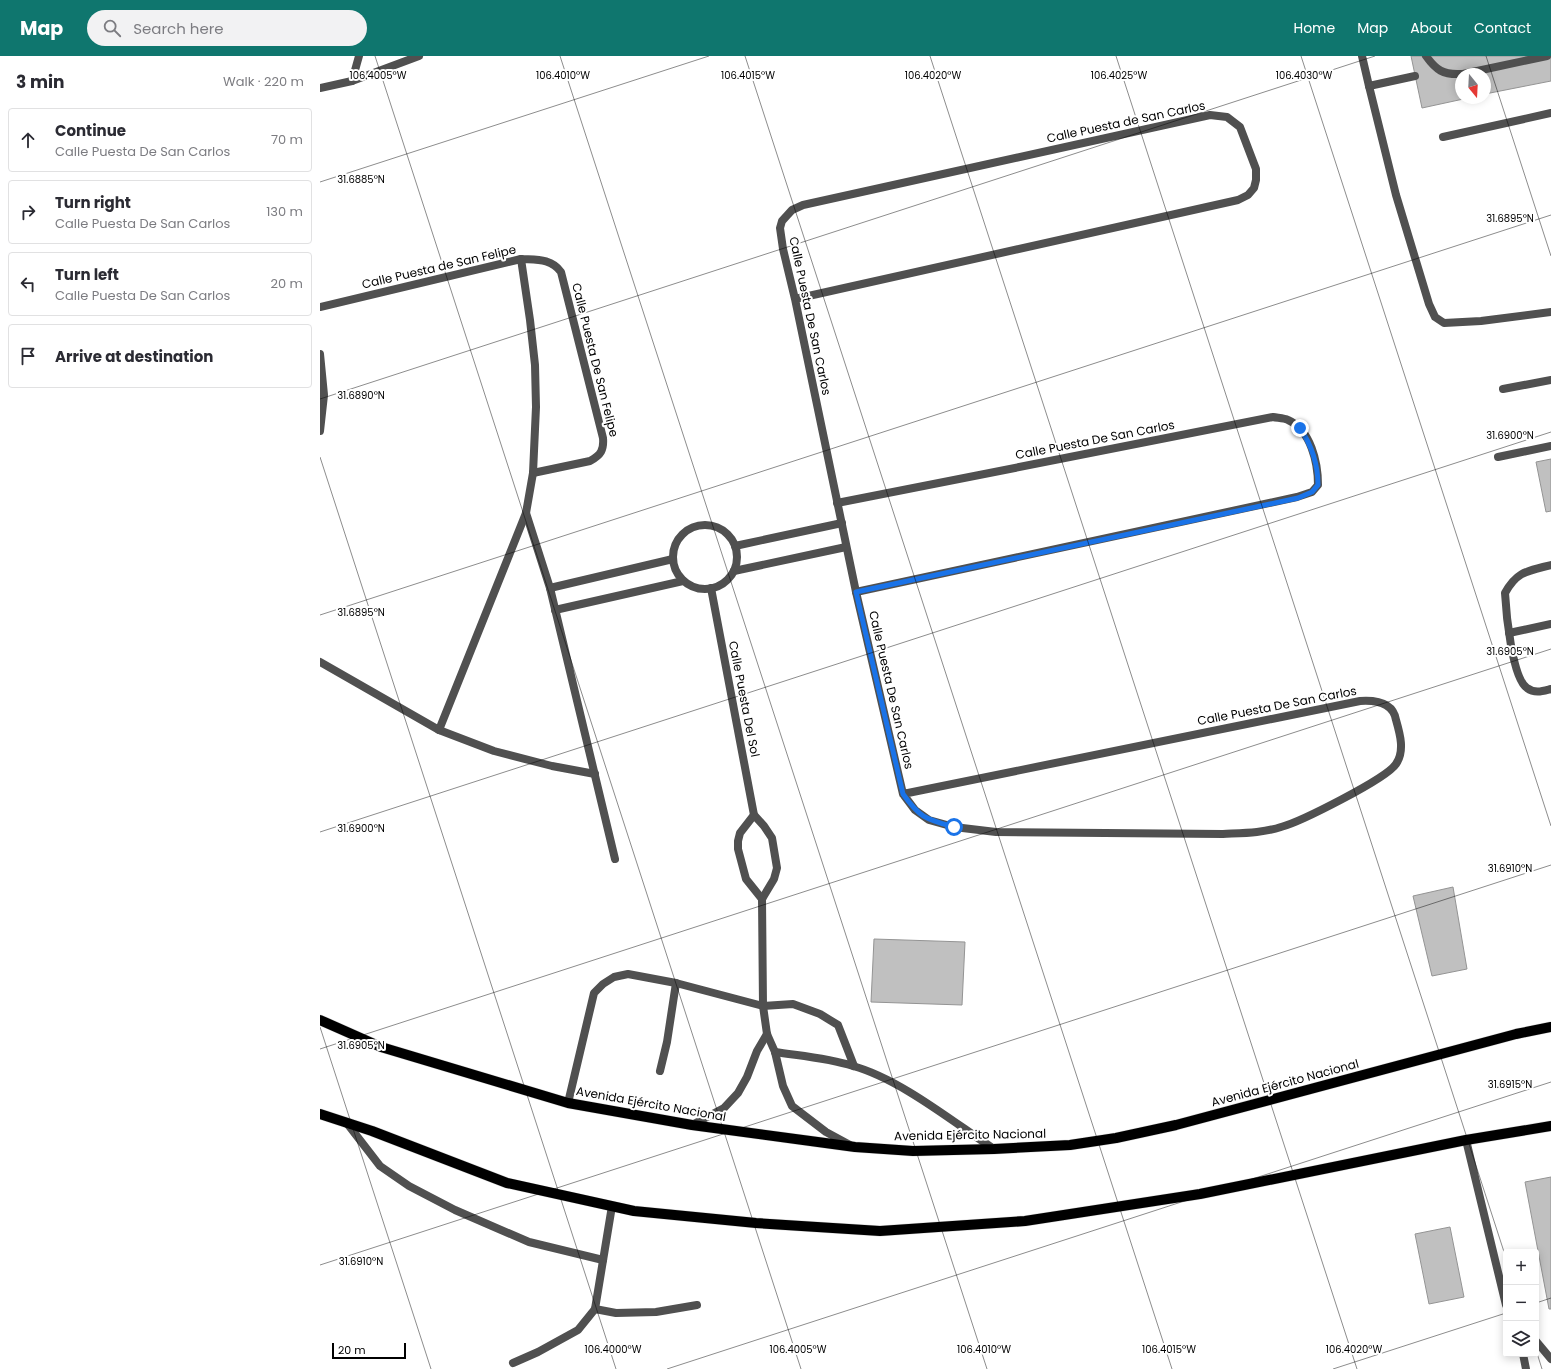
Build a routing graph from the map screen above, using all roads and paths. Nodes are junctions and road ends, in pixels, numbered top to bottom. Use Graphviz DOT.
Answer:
graph roads {
  1 [pos="359,56"];
  2 [pos="420,56"];
  3 [pos="1362,56"];
  4 [pos="1426,56"];
  5 [pos="1547,56"];
  6 [pos="1490,68"];
  7 [pos="1455,74"];
  8 [pos="1415,76"];
  9 [pos="352,81"];
  10 [pos="1370,86"];
  11 [pos="320,88"];
  12 [pos="1551,112"];
  13 [pos="1443,137"];
  14 [pos="780,228"];
  15 [pos="521,259"];
  16 [pos="561,272"];
  17 [pos="795,299"];
  18 [pos="320,308"];
  19 [pos="1551,312"];
  20 [pos="320,354"];
  21 [pos="1551,380"];
  22 [pos="1503,389"];
  23 [pos="320,431"];
  24 [pos="1551,446"];
  25 [pos="1498,457"];
  26 [pos="533,473"];
  27 [pos="837,503"];
  28 [pos="526,513"];
  29 [pos="842,524"];
  30 [pos="735,546"];
  31 [pos="846,547"];
  32 [pos="673,559"];
  33 [pos="1551,565"];
  34 [pos="734,571"];
  35 [pos="683,581"];
  36 [pos="550,588"];
  37 [pos="711,588"];
  38 [pos="856,592"];
  39 [pos="555,610"];
  40 [pos="1551,624"];
  41 [pos="1508,633"];
  42 [pos="320,662"];
  43 [pos="1551,689"];
  44 [pos="440,730"];
  45 [pos="595,774"];
  46 [pos="903,794"];
  47 [pos="754,815"];
  48 [pos="615,859"];
  49 [pos="762,899"];
  50 [pos="676,983"];
  51 [pos="763,1006"];
  52 [pos="320,1020"];
  53 [pos="1551,1027"];
  54 [pos="767,1034"];
  55 [pos="775,1052"];
  56 [pos="854,1066"];
  57 [pos="660,1072"];
  58 [pos="568,1103"];
  59 [pos="320,1114"];
  60 [pos="346,1122"];
  61 [pos="692,1125"];
  62 [pos="1551,1126"];
  63 [pos="1466,1140"];
  64 [pos="855,1147"];
  65 [pos="994,1149"];
  66 [pos="612,1206"];
  67 [pos="603,1260"];
  68 [pos="1503,1293"];
  69 [pos="697,1305"];
  70 [pos="595,1309"];
  71 [pos="1539,1345"];
  72 [pos="1524,1357"];
  73 [pos="1551,1359"];
  74 [pos="513,1363"];
  75 [pos="1526,1369"];
  1 -- 9 [label="street"];
  2 -- 9 [label="street"];
  3 -- 10 [label="street"];
  4 -- 7 [label="street"];
  5 -- 6 [label="street"];
  8 -- 10 [label="street"];
  9 -- 11 [label="street"];
  10 -- 19 [label="street"];
  12 -- 13 [label="street"];
  14 -- 17 [label="street, Calle Puesta De San Carlos"];
  14 -- 17 [label="street, Calle Puesta de San Carlos"];
  15 -- 16 [label="street, Calle Puesta de San Felipe"];
  15 -- 18 [label="street, Calle Puesta de San Felipe"];
  15 -- 26 [label="street, Calle Puesta De San Felipe"];
  16 -- 26 [label="street, Calle Puesta De San Felipe"];
  17 -- 27 [label="street, Calle Puesta De San Carlos"];
  20 -- 23 [label="street"];
  21 -- 22 [label="street"];
  24 -- 25 [label="street"];
  26 -- 28 [label="street, Calle Puesta De San Felipe"];
  27 -- 29 [label="street, Calle Puesta De San Carlos"];
  27 -- 38 [label="street, Calle Puesta De San Carlos"];
  28 -- 36 [label="street, Calle Puesta De San Felipe"];
  28 -- 44 [label="street, Calle Puesta De San Felipe"];
  29 -- 30 [label="street"];
  29 -- 31 [label="street, Calle Puesta De San Carlos"];
  30 -- 32 [label="street"];
  30 -- 34 [label="street"];
  31 -- 34 [label="street"];
  31 -- 38 [label="street, Calle Puesta De San Carlos"];
  32 -- 35 [label="street"];
  32 -- 36 [label="street"];
  33 -- 41 [label="street"];
  34 -- 37 [label="street"];
  35 -- 37 [label="street"];
  35 -- 39 [label="street"];
  36 -- 39 [label="street, Calle Puesta De San Felipe"];
  37 -- 47 [label="street, Calle Puesta Del Sol"];
  38 -- 46 [label="street, Calle Puesta De San Carlos"];
  39 -- 45 [label="street, Calle Puesta De San Felipe"];
  40 -- 41 [label="street"];
  41 -- 43 [label="street"];
  42 -- 44 [label="street"];
  44 -- 45 [label="street"];
  45 -- 48 [label="street, Calle Puesta De San Felipe"];
  46 -- 46 [label="street, Calle Puesta De San Carlos"];
  47 -- 49 [label="street, Calle Puesta Del Sol"];
  47 -- 49 [label="street"];
  49 -- 51 [label="street"];
  50 -- 51 [label="street"];
  50 -- 57 [label="street"];
  50 -- 58 [label="street"];
  51 -- 54 [label="street"];
  51 -- 56 [label="street"];
  52 -- 58 [label="main road, Avenida Ejército Nacional"];
  53 -- 65 [label="main road, Avenida Ejército Nacional"];
  54 -- 55 [label="street"];
  54 -- 61 [label="street"];
  55 -- 56 [label="street"];
  55 -- 64 [label="street"];
  56 -- 65 [label="street"];
  58 -- 61 [label="main road, Avenida Ejército Nacional"];
  59 -- 60 [label="main road"];
  60 -- 66 [label="main road"];
  60 -- 67 [label="street"];
  61 -- 64 [label="main road, Avenida Ejército Nacional"];
  62 -- 63 [label="main road"];
  63 -- 66 [label="main road"];
  63 -- 68 [label="street"];
  64 -- 65 [label="main road, Avenida Ejército Nacional"];
  66 -- 67 [label="street"];
  67 -- 70 [label="street"];
  69 -- 70 [label="street"];
  70 -- 74 [label="street"];
  71 -- 73 [label="street"];
  72 -- 75 [label="street"];
}
